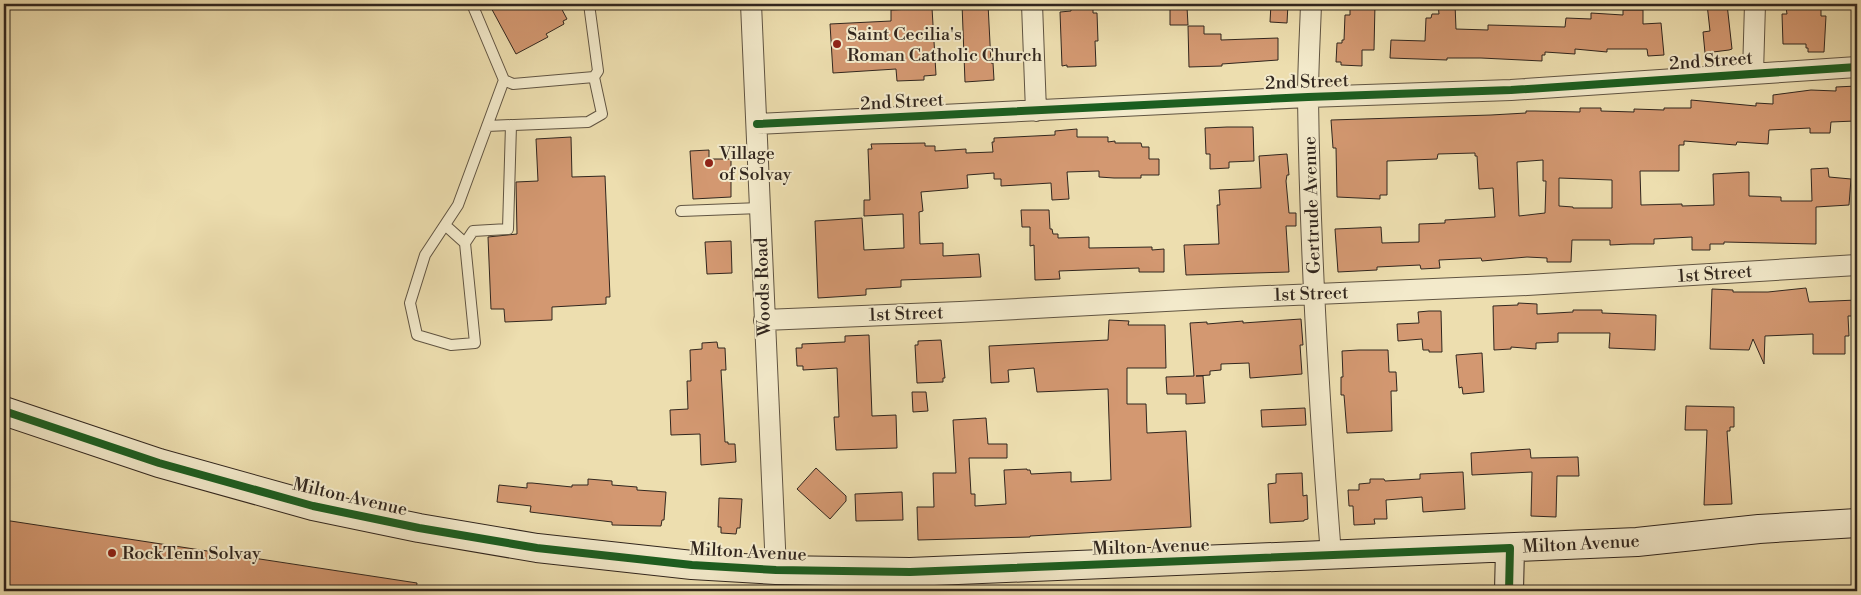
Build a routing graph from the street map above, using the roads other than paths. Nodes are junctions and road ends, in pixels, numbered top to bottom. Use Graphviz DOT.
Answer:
graph roads {
  1 [pos="472,4"];
  2 [pos="588,4"];
  3 [pos="752,4"];
  4 [pos="1032,4"];
  5 [pos="1311,4"];
  6 [pos="1755,4"];
  7 [pos="1857,67"];
  8 [pos="1753,73"];
  9 [pos="594,77"];
  10 [pos="504,80"];
  11 [pos="1308,97"];
  12 [pos="1036,112"];
  13 [pos="757,124"];
  14 [pos="511,125"];
  15 [pos="487,126"];
  16 [pos="760,208"];
  17 [pos="680,211"];
  18 [pos="445,224"];
  19 [pos="465,243"];
  20 [pos="1857,265"];
  21 [pos="1315,295"];
  22 [pos="764,320"];
  23 [pos="4,411"];
  24 [pos="1857,523"];
  25 [pos="1510,548"];
  26 [pos="1332,555"];
  27 [pos="776,570"];
  28 [pos="1509,591"];
  1 -- 10 [label="lane"];
  2 -- 9 [label="lane"];
  3 -- 13 [label="street, Woods Road"];
  4 -- 12 [label="street"];
  5 -- 11 [label="street, Gertrude Avenue"];
  6 -- 8 [label="street"];
  7 -- 8 [label="street, 2nd Street"];
  8 -- 11 [label="street, 2nd Street"];
  9 -- 10 [label="lane"];
  9 -- 14 [label="lane"];
  10 -- 15 [label="lane"];
  11 -- 12 [label="street, 2nd Street"];
  11 -- 21 [label="street, Gertrude Avenue"];
  12 -- 13 [label="street, 2nd Street"];
  13 -- 16 [label="street, Woods Road"];
  14 -- 15 [label="lane"];
  14 -- 19 [label="lane"];
  15 -- 18 [label="lane"];
  16 -- 17 [label="lane"];
  16 -- 22 [label="street, Woods Road"];
  18 -- 19 [label="lane"];
  18 -- 19 [label="lane"];
  20 -- 21 [label="street, 1st Street"];
  21 -- 22 [label="street, 1st Street"];
  21 -- 26 [label="street, Gertrude Avenue"];
  22 -- 27 [label="street, Woods Road"];
  23 -- 27 [label="main road, Milton Avenue"];
  24 -- 25 [label="main road, Milton Avenue"];
  25 -- 26 [label="main road, Milton Avenue"];
  25 -- 28 [label="main road"];
  26 -- 27 [label="main road, Milton Avenue"];
}
